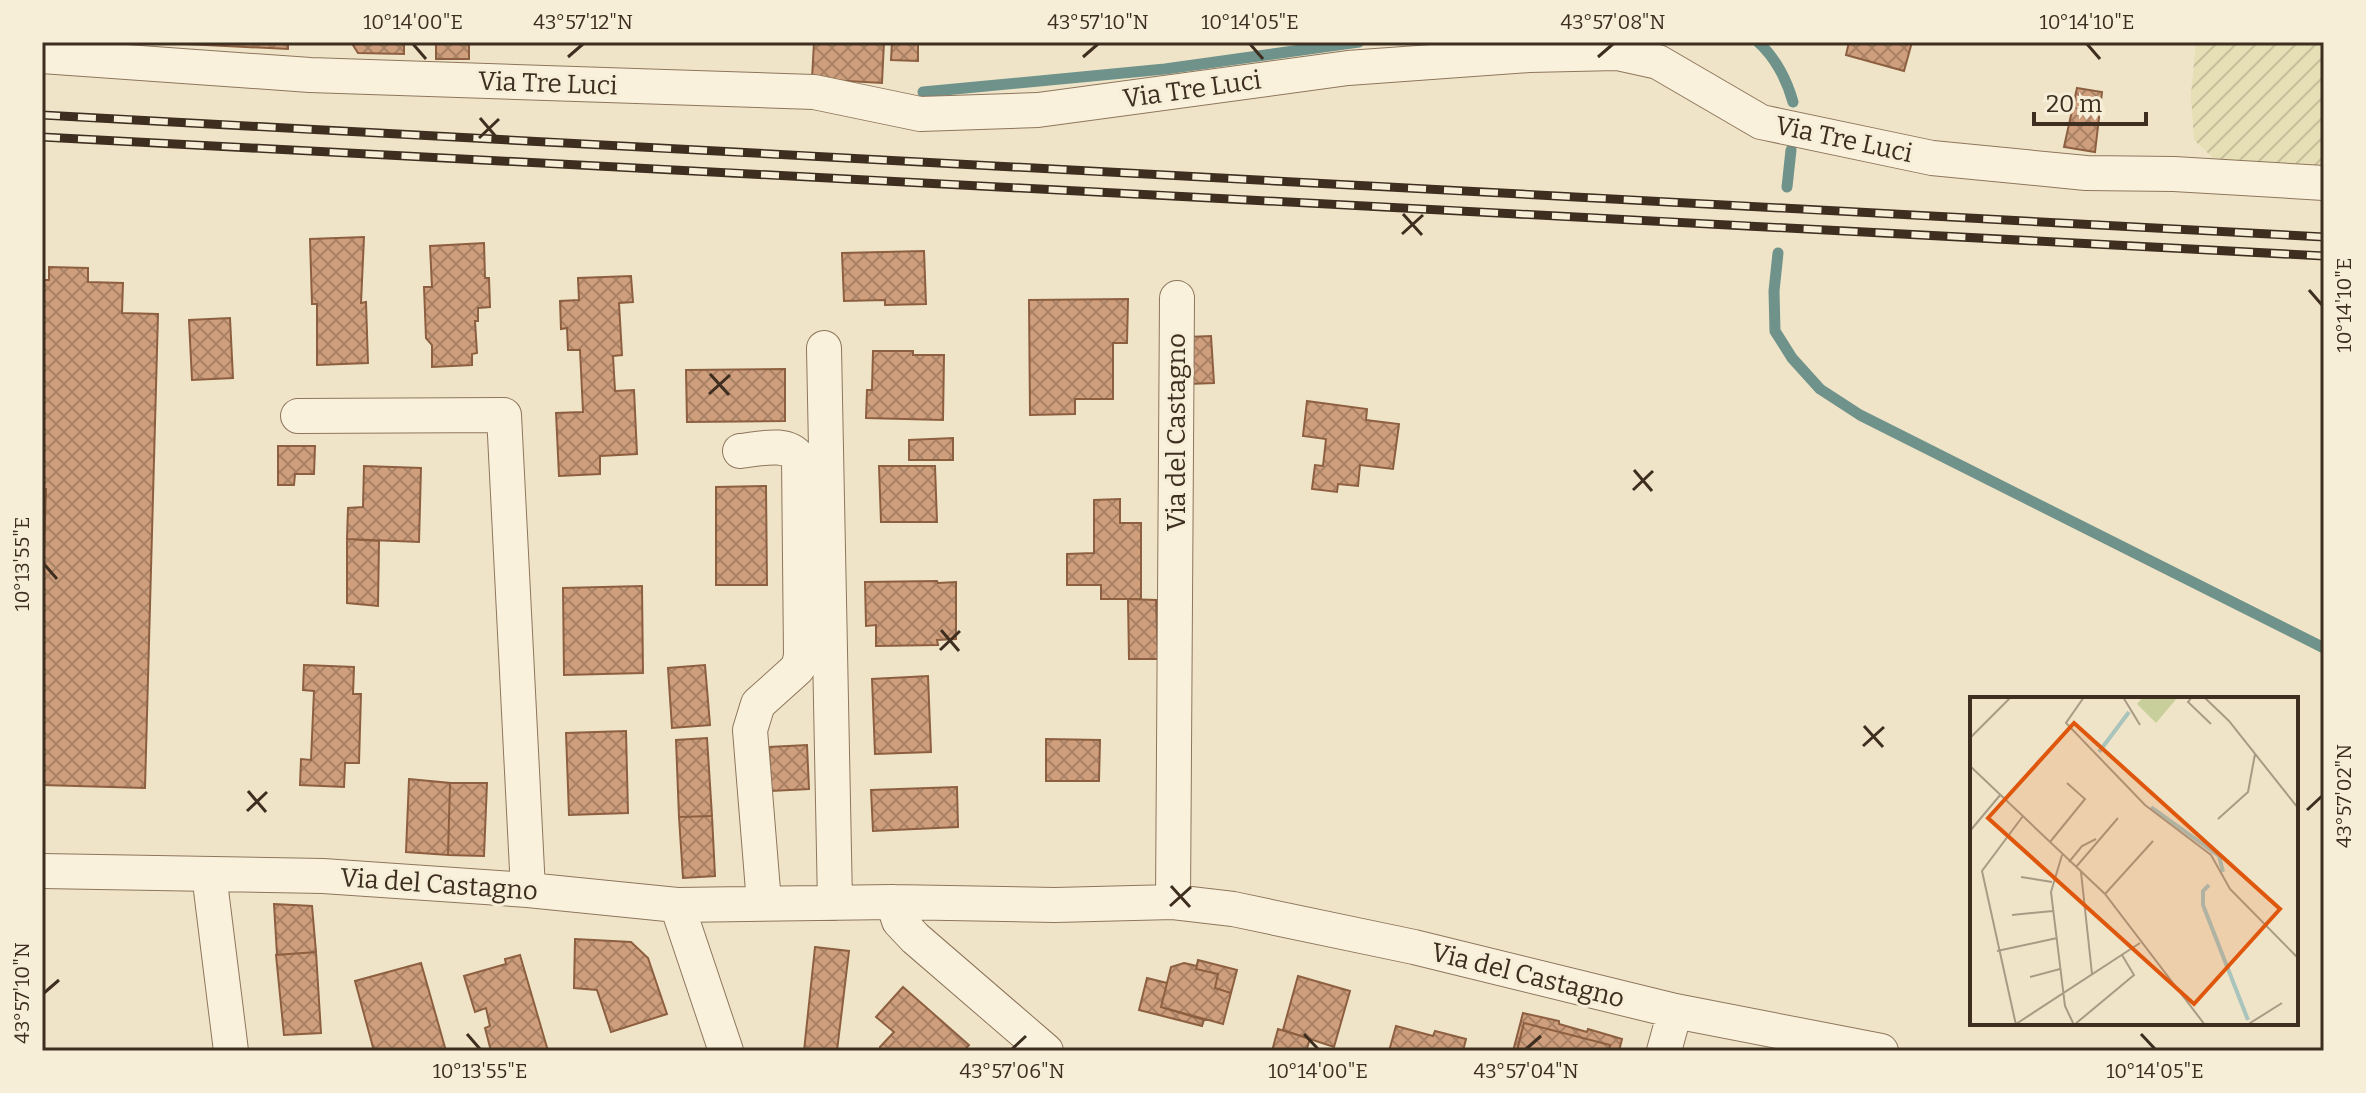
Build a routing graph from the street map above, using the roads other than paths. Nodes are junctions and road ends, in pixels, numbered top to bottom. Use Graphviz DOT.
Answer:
graph roads {
  1 [pos="42,56"];
  2 [pos="2324,183"];
  3 [pos="1177,298"];
  4 [pos="824,348"];
  5 [pos="298,416"];
  6 [pos="740,451"];
  7 [pos="42,871"];
  8 [pos="209,874"];
  9 [pos="528,890"];
  10 [pos="893,902"];
  11 [pos="1173,902"];
  12 [pos="764,903"];
  13 [pos="835,903"];
  14 [pos="677,905"];
  15 [pos="1675,1011"];
  16 [pos="231,1051"];
  17 [pos="726,1051"];
  18 [pos="1046,1051"];
  19 [pos="1664,1051"];
  20 [pos="1881,1051"];
  1 -- 2 [label="street, Via Tre Luci"];
  3 -- 11 [label="street, Via del Castagno"];
  4 -- 13 [label="street"];
  5 -- 9 [label="street"];
  6 -- 12 [label="street"];
  7 -- 8 [label="street, Via del Castagno"];
  8 -- 9 [label="street, Via del Castagno"];
  8 -- 16 [label="street"];
  9 -- 14 [label="street, Via del Castagno"];
  10 -- 11 [label="street, Via del Castagno"];
  10 -- 13 [label="street, Via del Castagno"];
  10 -- 18 [label="street"];
  11 -- 15 [label="street, Via del Castagno"];
  12 -- 13 [label="street, Via del Castagno"];
  12 -- 14 [label="street, Via del Castagno"];
  14 -- 17 [label="street"];
  15 -- 19 [label="street"];
  15 -- 20 [label="street, Via del Castagno"];
}
